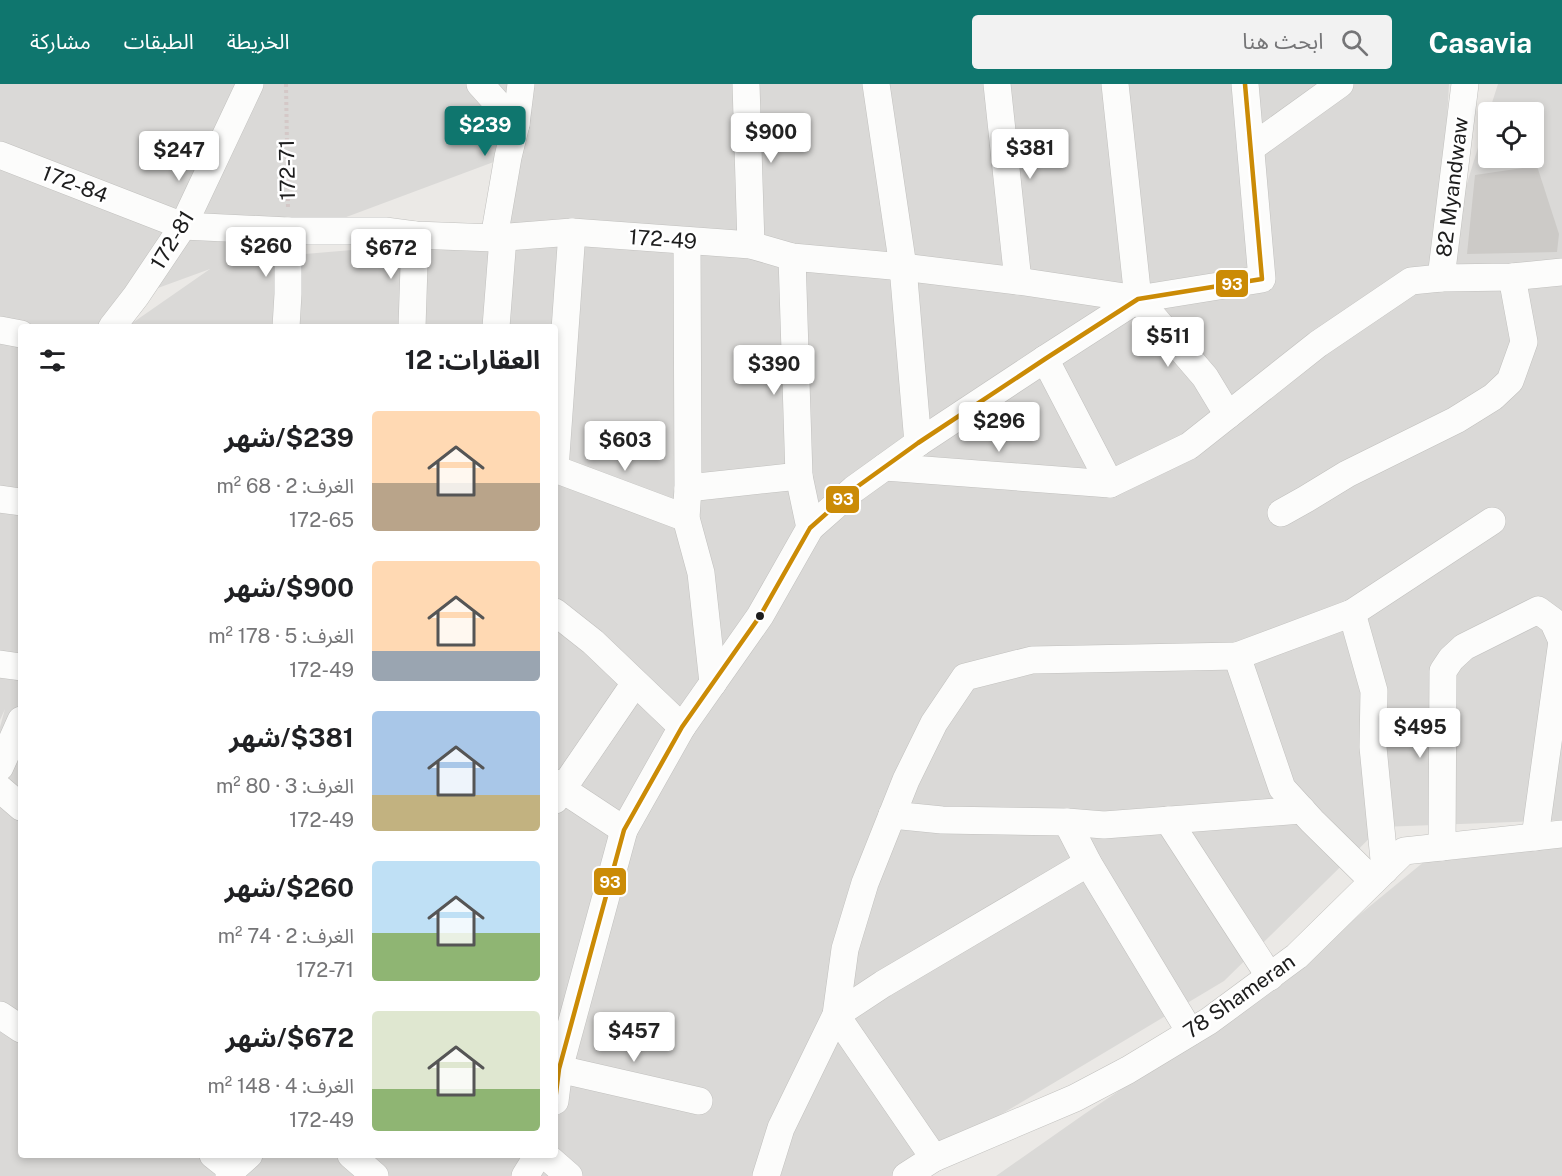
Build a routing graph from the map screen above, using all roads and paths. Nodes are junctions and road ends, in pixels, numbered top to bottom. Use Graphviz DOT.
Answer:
graph roads {
  1 [pos="250,84"];
  2 [pos="286,84"];
  3 [pos="480,84"];
  4 [pos="521,84"];
  5 [pos="746,84"];
  6 [pos="876,84"];
  7 [pos="997,84"];
  8 [pos="1114,84"];
  9 [pos="1245,84"];
  10 [pos="1466,84"];
  11 [pos="1336,86"];
  12 [pos="516,124"];
  13 [pos="1251,148"];
  14 [pos="0,155"];
  15 [pos="183,226"];
  16 [pos="288,231"];
  17 [pos="572,232"];
  18 [pos="415,236"];
  19 [pos="499,238"];
  20 [pos="687,241"];
  21 [pos="752,245"];
  22 [pos="792,257"];
  23 [pos="903,267"];
  24 [pos="1562,272"];
  25 [pos="1512,277"];
  26 [pos="1441,278"];
  27 [pos="1018,281"];
  28 [pos="1138,299"];
  29 [pos="114,324"];
  30 [pos="286,324"];
  31 [pos="412,324"];
  32 [pos="496,324"];
  33 [pos="0,330"];
  34 [pos="18,333"];
  35 [pos="1045,359"];
  36 [pos="1228,415"];
  37 [pos="558,427"];
  38 [pos="918,443"];
  39 [pos="885,467"];
  40 [pos="558,470"];
  41 [pos="798,476"];
  42 [pos="1110,484"];
  43 [pos="688,488"];
  44 [pos="0,499"];
  45 [pos="18,502"];
  46 [pos="1281,513"];
  47 [pos="686,519"];
  48 [pos="1492,521"];
  49 [pos="810,528"];
  50 [pos="1352,613"];
  51 [pos="558,614"];
  52 [pos="1238,656"];
  53 [pos="0,664"];
  54 [pos="18,667"];
  55 [pos="635,683"];
  56 [pos="713,683"];
  57 [pos="18,727"];
  58 [pos="682,728"];
  59 [pos="0,767"];
  60 [pos="0,789"];
  61 [pos="558,789"];
  62 [pos="558,791"];
  63 [pos="18,804"];
  64 [pos="1302,810"];
  65 [pos="892,815"];
  66 [pos="1168,820"];
  67 [pos="1067,822"];
  68 [pos="624,830"];
  69 [pos="1562,834"];
  70 [pos="1535,837"];
  71 [pos="1442,847"];
  72 [pos="1088,863"];
  73 [pos="1379,876"];
  74 [pos="1270,976"];
  75 [pos="0,1015"];
  76 [pos="836,1015"];
  77 [pos="18,1027"];
  78 [pos="1190,1032"];
  79 [pos="559,1069"];
  80 [pos="558,1077"];
  81 [pos="699,1101"];
  82 [pos="354,1158"];
  83 [pos="536,1158"];
  84 [pos="548,1158"];
  85 [pos="934,1158"];
  86 [pos="375,1176"];
  87 [pos="525,1176"];
  88 [pos="569,1176"];
  89 [pos="766,1176"];
  90 [pos="906,1176"];
  1 -- 15 [label="street, 172-81"];
  2 -- 16 [label="path, 172-71"];
  3 -- 12 [label="street"];
  4 -- 12 [label="street"];
  5 -- 21 [label="street"];
  6 -- 23 [label="street"];
  7 -- 27 [label="street"];
  8 -- 28 [label="street"];
  9 -- 13 [label="street"];
  10 -- 26 [label="street, 82 Myandwaw"];
  11 -- 13 [label="street"];
  12 -- 19 [label="street"];
  13 -- 28 [label="street"];
  14 -- 15 [label="street, 172-84"];
  15 -- 16 [label="street, 172-49"];
  15 -- 29 [label="street, 172-81"];
  16 -- 18 [label="street, 172-49"];
  16 -- 30 [label="street, 172-71"];
  17 -- 19 [label="street, 172-49"];
  17 -- 20 [label="street, 172-49"];
  17 -- 37 [label="street"];
  18 -- 19 [label="street, 172-49"];
  18 -- 31 [label="street"];
  19 -- 32 [label="street"];
  20 -- 21 [label="street, 172-49"];
  20 -- 43 [label="street"];
  21 -- 22 [label="street, 172-49"];
  22 -- 23 [label="street, 172-49"];
  22 -- 41 [label="street"];
  23 -- 27 [label="street, 172-49"];
  23 -- 38 [label="street"];
  24 -- 25 [label="street, 82 Myandwaw"];
  25 -- 26 [label="street, 82 Myandwaw"];
  25 -- 46 [label="street"];
  26 -- 36 [label="street"];
  27 -- 28 [label="street, 172-49"];
  28 -- 35 [label="street"];
  28 -- 36 [label="street"];
  33 -- 34 [label="street"];
  35 -- 38 [label="street"];
  35 -- 42 [label="street"];
  36 -- 42 [label="street"];
  38 -- 39 [label="street"];
  39 -- 42 [label="street"];
  39 -- 49 [label="street"];
  40 -- 47 [label="street"];
  41 -- 43 [label="street"];
  41 -- 49 [label="street"];
  43 -- 47 [label="street"];
  44 -- 45 [label="street"];
  47 -- 56 [label="street"];
  48 -- 50 [label="street"];
  49 -- 56 [label="street"];
  50 -- 52 [label="street"];
  50 -- 73 [label="street"];
  51 -- 55 [label="street"];
  52 -- 64 [label="street"];
  52 -- 65 [label="street"];
  53 -- 54 [label="street"];
  55 -- 58 [label="street"];
  55 -- 61 [label="street"];
  56 -- 58 [label="street"];
  57 -- 59 [label="street"];
  58 -- 68 [label="street"];
  60 -- 63 [label="street"];
  62 -- 68 [label="street"];
  64 -- 66 [label="street"];
  64 -- 73 [label="street"];
  65 -- 67 [label="street"];
  65 -- 76 [label="street"];
  66 -- 67 [label="street"];
  66 -- 74 [label="street"];
  67 -- 72 [label="street"];
  68 -- 79 [label="street"];
  69 -- 70 [label="street, 78 Shameran"];
  70 -- 71 [label="street, 78 Shameran"];
  70 -- 71 [label="street"];
  71 -- 73 [label="street, 78 Shameran"];
  72 -- 76 [label="street"];
  72 -- 78 [label="street"];
  73 -- 74 [label="street, 78 Shameran"];
  74 -- 78 [label="street, 78 Shameran"];
  75 -- 77 [label="street"];
  76 -- 85 [label="street"];
  76 -- 89 [label="street"];
  78 -- 85 [label="street, 78 Shameran"];
  79 -- 80 [label="street"];
  79 -- 81 [label="street"];
  82 -- 86 [label="street"];
  83 -- 87 [label="street"];
  84 -- 88 [label="street"];
  85 -- 90 [label="street, 78 Shameran"];
}
